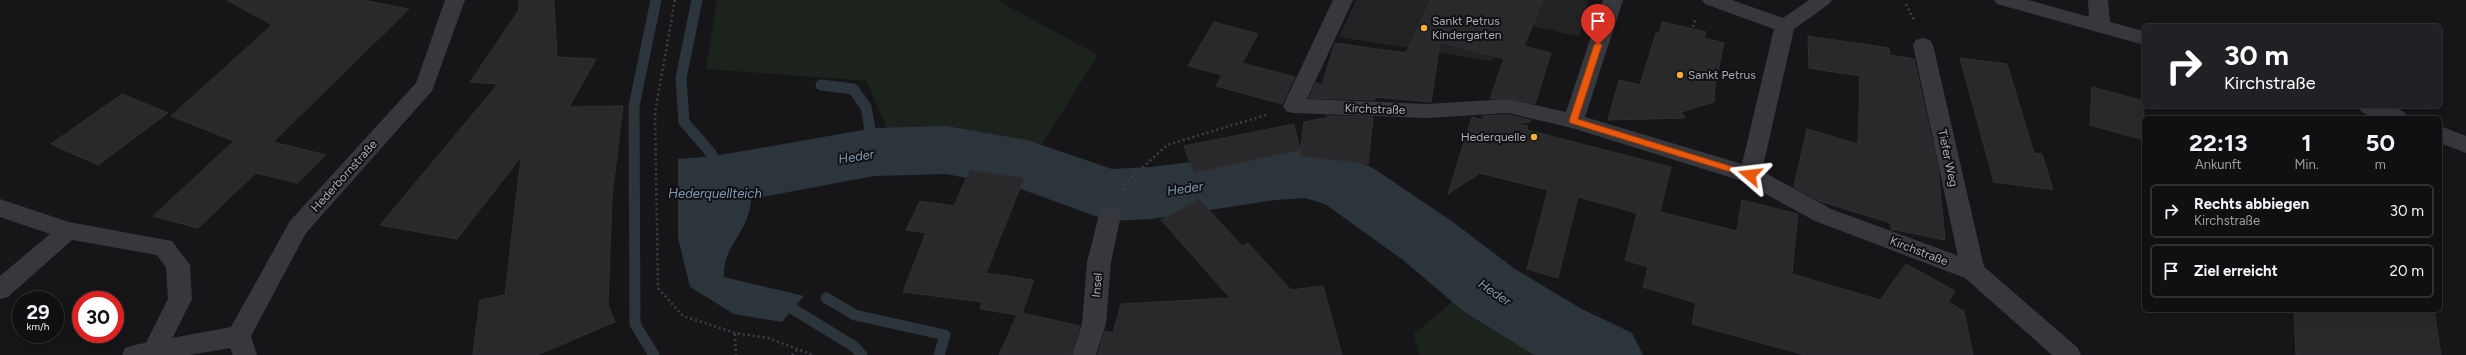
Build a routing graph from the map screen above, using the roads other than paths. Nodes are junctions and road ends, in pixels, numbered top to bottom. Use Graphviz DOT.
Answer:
graph roads {
  1 [pos="455,0"];
  2 [pos="1343,0"];
  3 [pos="1613,0"];
  4 [pos="1712,0"];
  5 [pos="1822,0"];
  6 [pos="2004,0"];
  7 [pos="2098,0"];
  8 [pos="1785,26"];
  9 [pos="2100,26"];
  10 [pos="2142,37"];
  11 [pos="1923,45"];
  12 [pos="2372,108"];
  13 [pos="2393,116"];
  14 [pos="1573,121"];
  15 [pos="2442,135"];
  16 [pos="2466,145"];
  17 [pos="1750,175"];
  18 [pos="0,208"];
  19 [pos="1110,216"];
  20 [pos="68,231"];
  21 [pos="1973,271"];
  22 [pos="0,290"];
  23 [pos="242,345"];
  24 [pos="144,353"];
  25 [pos="1084,355"];
  26 [pos="2070,355"];
  1 -- 23 [label="street, Hederbornstraße"];
  2 -- 14 [label="street, Kirchstraße"];
  3 -- 14 [label="street"];
  4 -- 8 [label="street"];
  5 -- 8 [label="street"];
  6 -- 9 [label="street"];
  7 -- 9 [label="street"];
  8 -- 17 [label="street"];
  9 -- 10 [label="street"];
  11 -- 21 [label="street, Tiefer Weg"];
  12 -- 13 [label="street"];
  14 -- 17 [label="street, Kirchstraße"];
  15 -- 16 [label="street"];
  17 -- 21 [label="street, Kirchstraße"];
  18 -- 20 [label="street"];
  19 -- 25 [label="street, Insel"];
  20 -- 22 [label="street"];
  20 -- 24 [label="street"];
  21 -- 26 [label="street, Kirchstraße"];
  23 -- 24 [label="street"];
}
